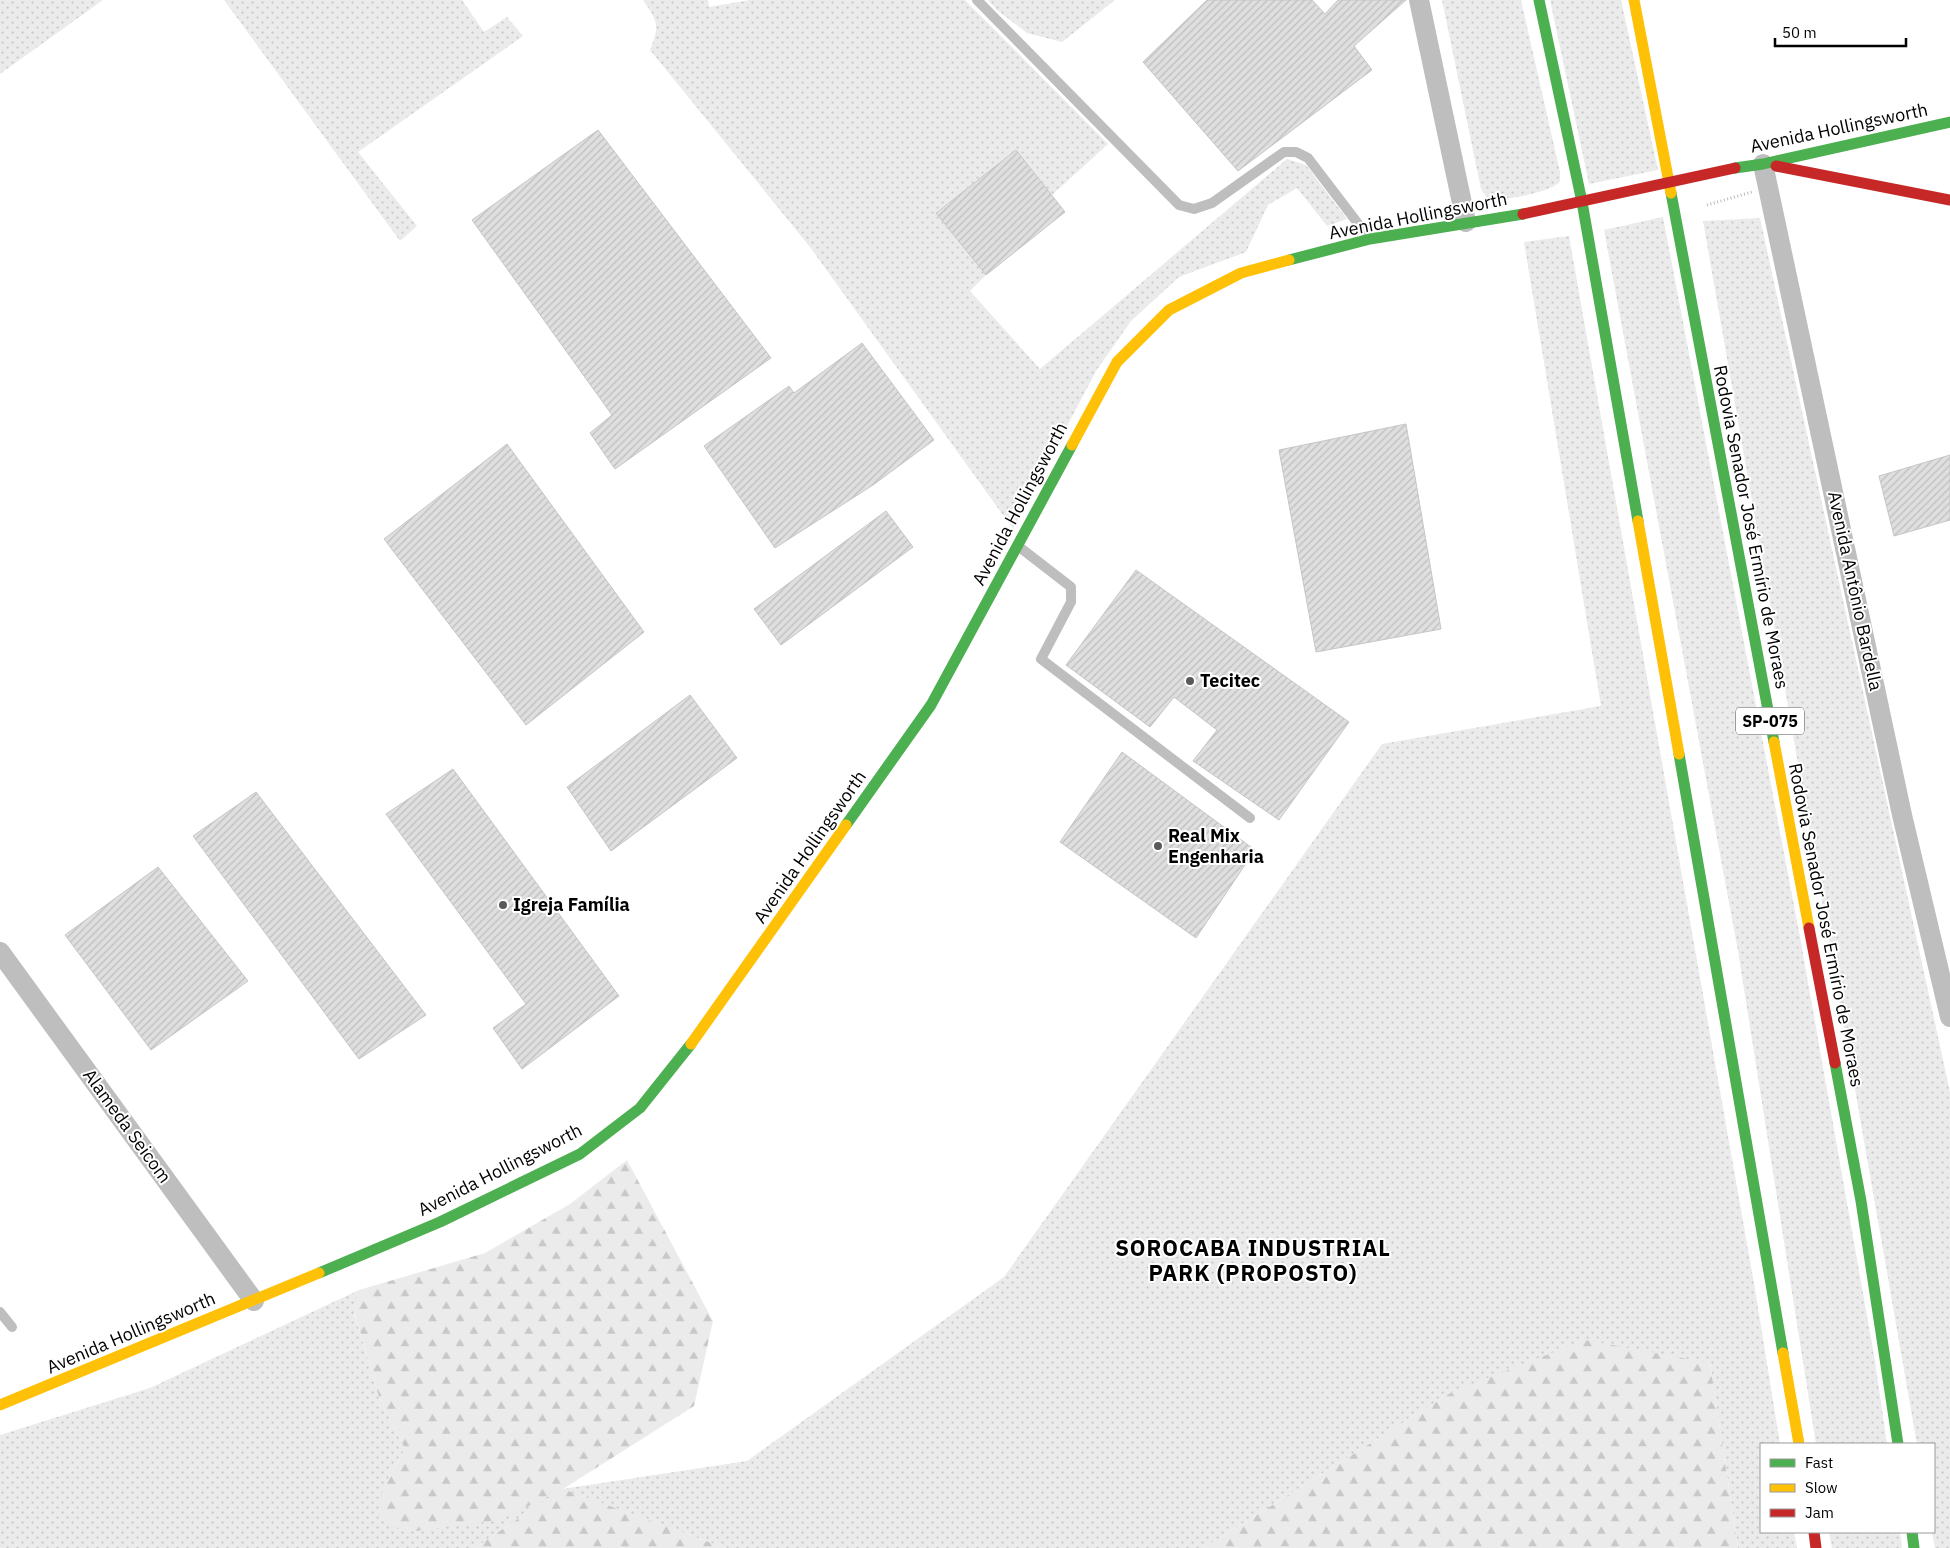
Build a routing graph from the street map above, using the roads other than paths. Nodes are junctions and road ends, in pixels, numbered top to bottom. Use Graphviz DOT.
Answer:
graph roads {
  1 [pos="977,0"];
  2 [pos="1419,0"];
  3 [pos="1539,0"];
  4 [pos="1634,0"];
  5 [pos="1950,122"];
  6 [pos="1763,164"];
  7 [pos="1950,200"];
  8 [pos="1466,222"];
  9 [pos="1370,239"];
  10 [pos="1017,546"];
  11 [pos="1250,818"];
  12 [pos="0,952"];
  13 [pos="1950,1017"];
  14 [pos="254,1300"];
  15 [pos="0,1312"];
  16 [pos="12,1327"];
  17 [pos="0,1405"];
  18 [pos="1799,1443"];
  19 [pos="1898,1443"];
  20 [pos="1814,1533"];
  21 [pos="1912,1533"];
  22 [pos="1816,1548"];
  23 [pos="1914,1548"];
  1 -- 9 [label="lane"];
  2 -- 8 [label="street"];
  3 -- 18 [label="main road"];
  4 -- 19 [label="main road, Rodovia Senador José Ermírio de Moraes / SP-075"];
  5 -- 6 [label="main road, Avenida Hollingsworth"];
  6 -- 7 [label="main road"];
  6 -- 8 [label="main road, Avenida Hollingsworth, bridge"];
  6 -- 13 [label="street, Avenida Antônio Bardella"];
  8 -- 9 [label="main road, Avenida Hollingsworth"];
  9 -- 10 [label="main road, Avenida Hollingsworth"];
  10 -- 11 [label="lane"];
  10 -- 14 [label="main road, Avenida Hollingsworth"];
  12 -- 14 [label="street, Alameda Seicom"];
  14 -- 17 [label="main road, Avenida Hollingsworth"];
  15 -- 16 [label="lane"];
  20 -- 22 [label="main road"];
  21 -- 23 [label="main road"];
}
